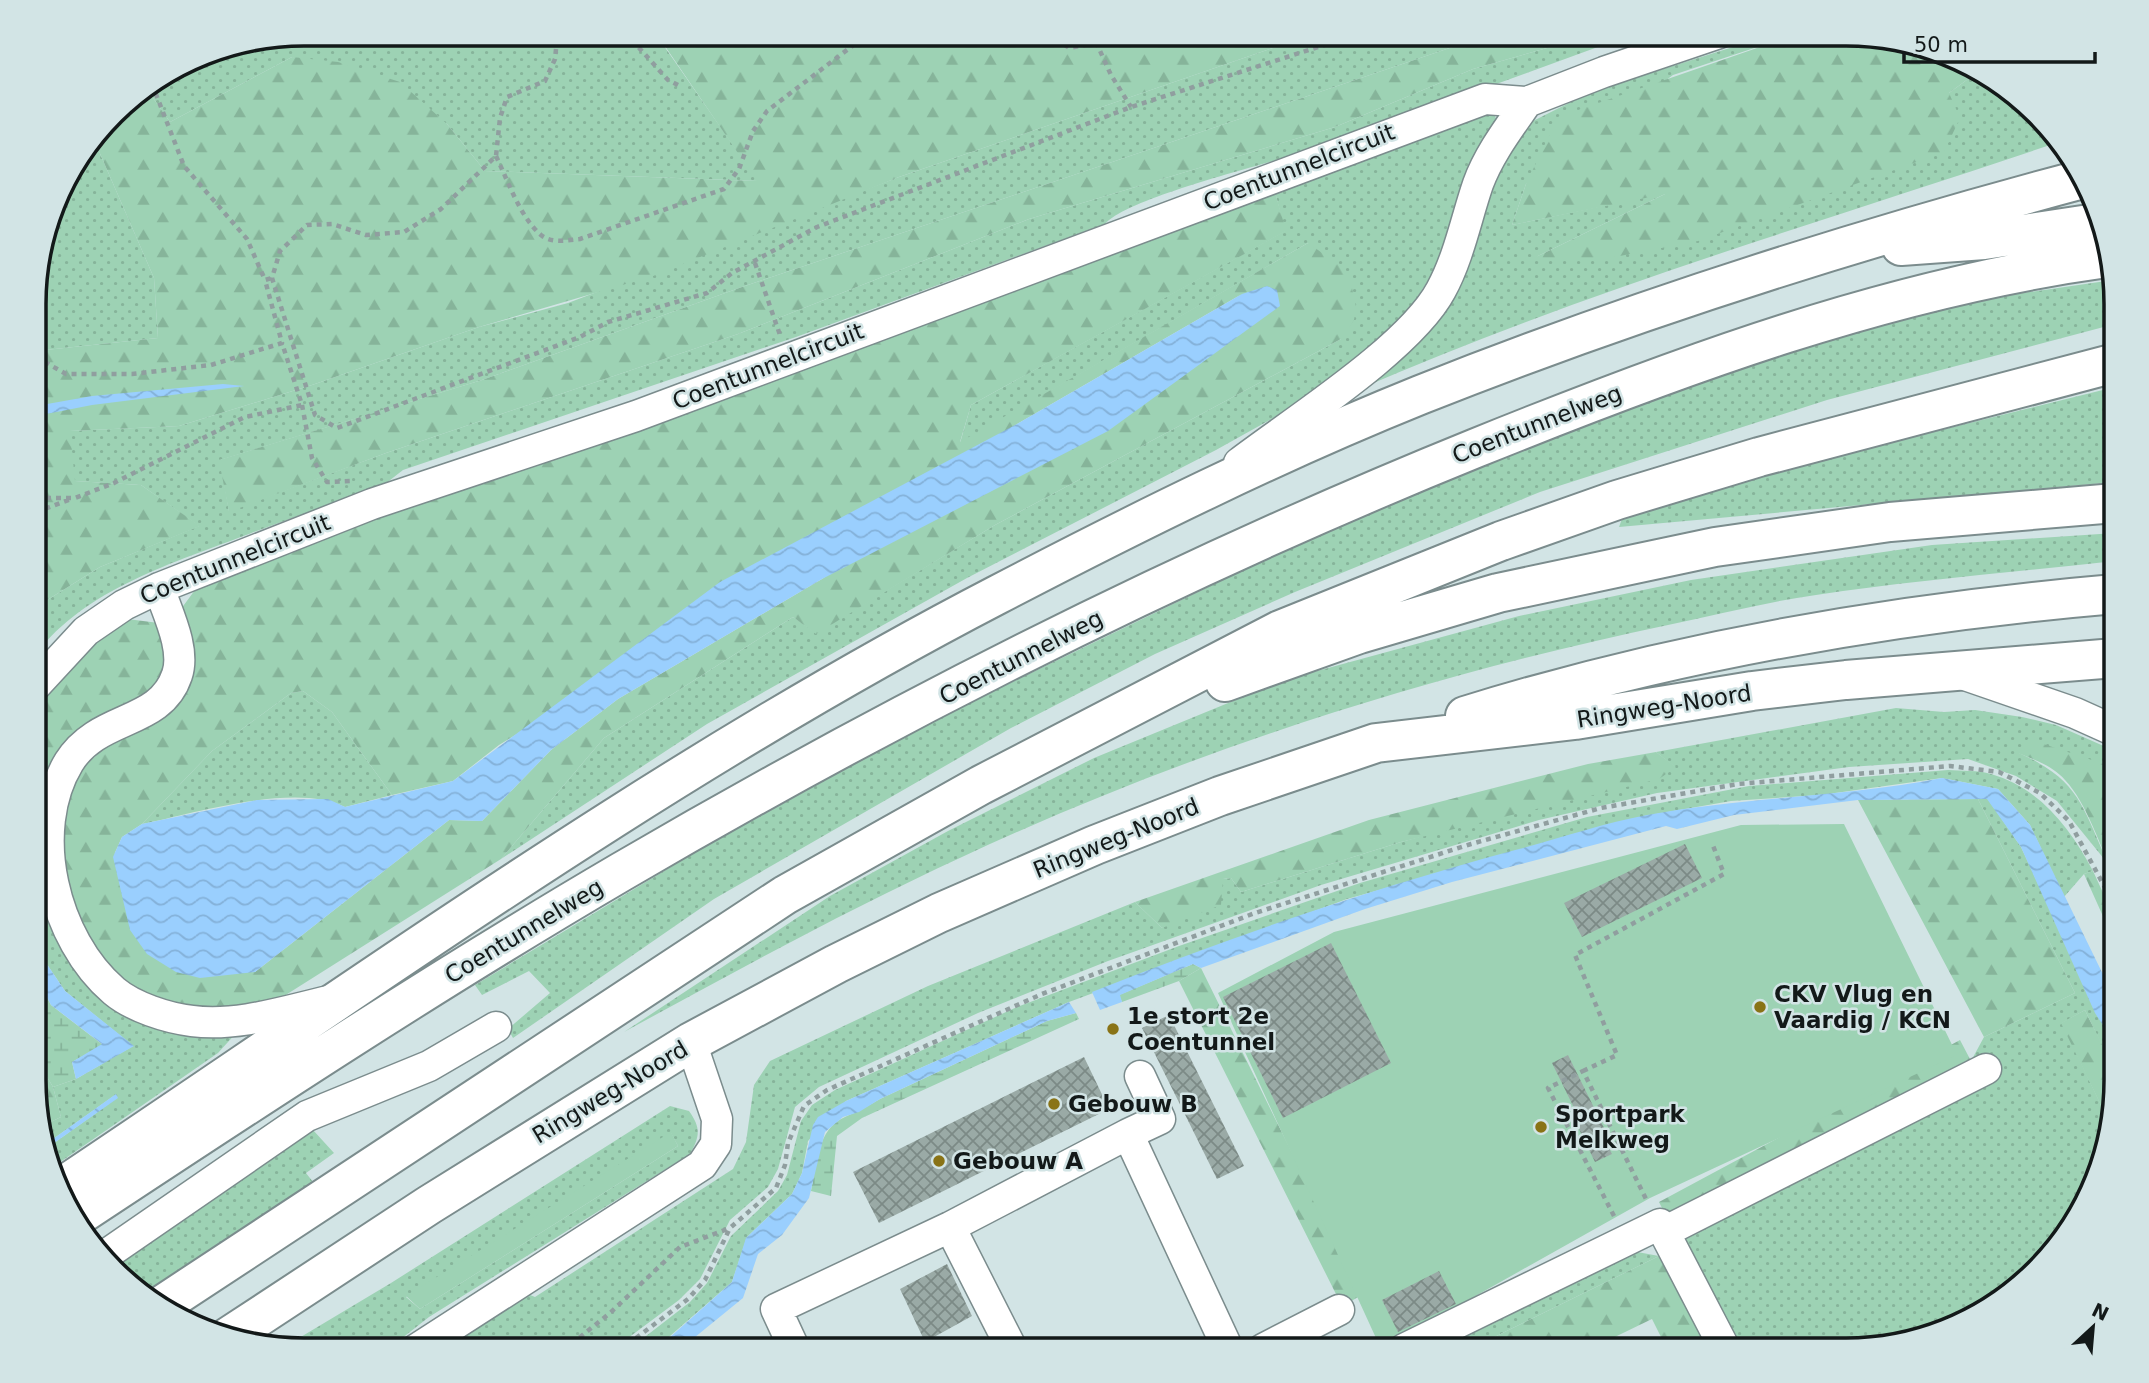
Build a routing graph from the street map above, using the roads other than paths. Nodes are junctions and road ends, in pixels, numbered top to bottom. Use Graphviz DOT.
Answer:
graph roads {
  1 [pos="1681,46"];
  2 [pos="1527,102"];
  3 [pos="2073,182"];
  4 [pos="2091,224"];
  5 [pos="1826,252"];
  6 [pos="2100,259"];
  7 [pos="2104,366"];
  8 [pos="1203,491"];
  9 [pos="2104,504"];
  10 [pos="159,588"];
  11 [pos="2104,595"];
  12 [pos="2104,659"];
  13 [pos="1950,670"];
  14 [pos="46,674"];
  15 [pos="2104,726"];
  16 [pos="1376,743"];
  17 [pos="981,785"];
  18 [pos="346,998"];
  19 [pos="496,1027"];
  20 [pos="691,1042"];
  21 [pos="1986,1069"];
  22 [pos="1140,1076"];
  23 [pos="1128,1134"];
  24 [pos="68,1184"];
  25 [pos="83,1213"];
  26 [pos="950,1227"];
  27 [pos="1662,1228"];
  28 [pos="112,1251"];
  29 [pos="170,1300"];
  30 [pos="1339,1310"];
  31 [pos="239,1330"];
  32 [pos="434,1338"];
  33 [pos="789,1338"];
  34 [pos="1006,1338"];
  35 [pos="1223,1338"];
  36 [pos="1284,1338"];
  37 [pos="1427,1338"];
  38 [pos="1719,1338"];
  1 -- 2 [label="lane, Coentunnelcircuit"];
  2 -- 8 [label="lane"];
  2 -- 10 [label="lane, Coentunnelcircuit"];
  3 -- 5 [label="highway"];
  4 -- 5 [label="highway"];
  5 -- 8 [label="highway"];
  6 -- 25 [label="highway, Coentunnelweg"];
  7 -- 17 [label="highway"];
  8 -- 18 [label="highway"];
  9 -- 17 [label="highway"];
  10 -- 14 [label="lane, Coentunnelcircuit"];
  10 -- 18 [label="lane"];
  11 -- 16 [label="highway"];
  12 -- 13 [label="highway, Ringweg-Noord"];
  13 -- 15 [label="lane"];
  13 -- 16 [label="highway, Ringweg-Noord"];
  16 -- 20 [label="highway, Ringweg-Noord"];
  17 -- 29 [label="highway"];
  18 -- 24 [label="highway"];
  19 -- 28 [label="lane"];
  20 -- 31 [label="highway, Ringweg-Noord"];
  20 -- 32 [label="lane"];
  21 -- 27 [label="lane"];
  22 -- 23 [label="lane"];
  23 -- 26 [label="lane"];
  23 -- 35 [label="lane"];
  26 -- 33 [label="lane"];
  26 -- 34 [label="lane"];
  27 -- 37 [label="lane"];
  27 -- 38 [label="lane"];
  30 -- 36 [label="lane"];
}
